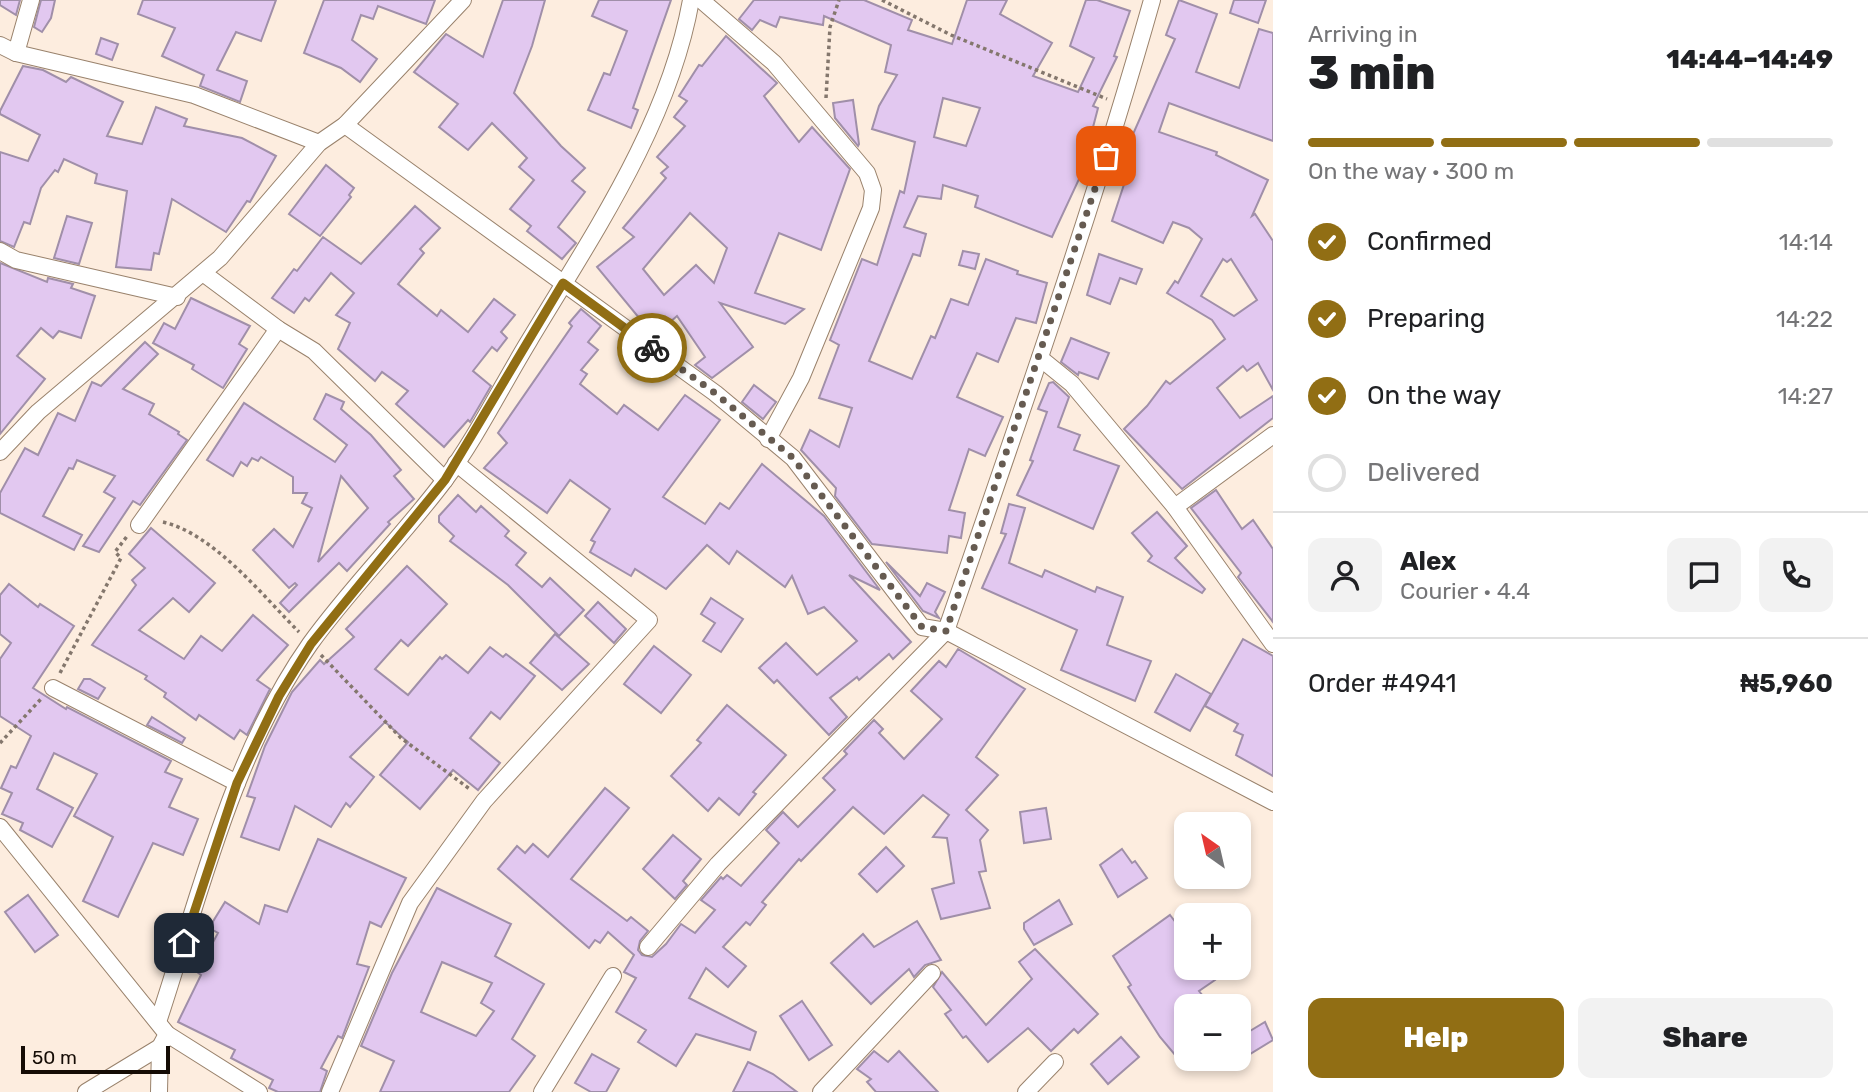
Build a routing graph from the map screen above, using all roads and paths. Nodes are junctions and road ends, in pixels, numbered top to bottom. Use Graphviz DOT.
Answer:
graph roads {
  1 [pos="31,0"];
  2 [pos="463,0"];
  3 [pos="691,0"];
  4 [pos="701,0"];
  5 [pos="839,0"];
  6 [pos="882,0"];
  7 [pos="1152,0"];
  8 [pos="0,45"];
  9 [pos="16,52"];
  10 [pos="1122,105"];
  11 [pos="825,124"];
  12 [pos="345,125"];
  13 [pos="319,143"];
  14 [pos="0,251"];
  15 [pos="204,273"];
  16 [pos="563,283"];
  17 [pos="177,297"];
  18 [pos="278,329"];
  19 [pos="1040,358"];
  20 [pos="1273,435"];
  21 [pos="768,439"];
  22 [pos="0,452"];
  23 [pos="456,463"];
  24 [pos="445,480"];
  25 [pos="1175,507"];
  26 [pos="139,525"];
  27 [pos="946,631"];
  28 [pos="311,644"];
  29 [pos="1273,644"];
  30 [pos="53,688"];
  31 [pos="0,743"];
  32 [pos="237,783"];
  33 [pos="484,801"];
  34 [pos="1273,802"];
  35 [pos="0,827"];
  36 [pos="648,947"];
  37 [pos="932,973"];
  38 [pos="613,976"];
  39 [pos="162,1034"];
  40 [pos="1055,1062"];
  41 [pos="86,1092"];
  42 [pos="159,1092"];
  43 [pos="259,1092"];
  44 [pos="330,1092"];
  45 [pos="542,1092"];
  46 [pos="821,1092"];
  47 [pos="1026,1092"];
  1 -- 9 [label="street"];
  2 -- 12 [label="street"];
  3 -- 16 [label="street"];
  4 -- 11 [label="street"];
  5 -- 11 [label="path"];
  6 -- 10 [label="path"];
  7 -- 10 [label="street"];
  8 -- 9 [label="street"];
  9 -- 13 [label="street"];
  10 -- 19 [label="street"];
  11 -- 21 [label="street"];
  12 -- 13 [label="street"];
  12 -- 16 [label="street"];
  13 -- 15 [label="street"];
  14 -- 17 [label="street"];
  15 -- 17 [label="street"];
  15 -- 18 [label="street"];
  16 -- 21 [label="street"];
  16 -- 23 [label="street"];
  17 -- 22 [label="street"];
  18 -- 24 [label="street"];
  18 -- 26 [label="street"];
  19 -- 25 [label="street"];
  19 -- 27 [label="street"];
  20 -- 25 [label="street"];
  21 -- 27 [label="street"];
  23 -- 24 [label="street"];
  23 -- 33 [label="street"];
  24 -- 28 [label="street"];
  25 -- 29 [label="street"];
  26 -- 28 [label="path"];
  26 -- 30 [label="path"];
  27 -- 34 [label="street"];
  27 -- 36 [label="street"];
  28 -- 32 [label="street"];
  28 -- 33 [label="path"];
  30 -- 31 [label="path"];
  30 -- 32 [label="street"];
  32 -- 39 [label="street"];
  33 -- 44 [label="street"];
  35 -- 39 [label="street"];
  37 -- 46 [label="street"];
  38 -- 45 [label="street"];
  39 -- 41 [label="street"];
  39 -- 42 [label="street"];
  39 -- 43 [label="street"];
  40 -- 47 [label="street"];
}
